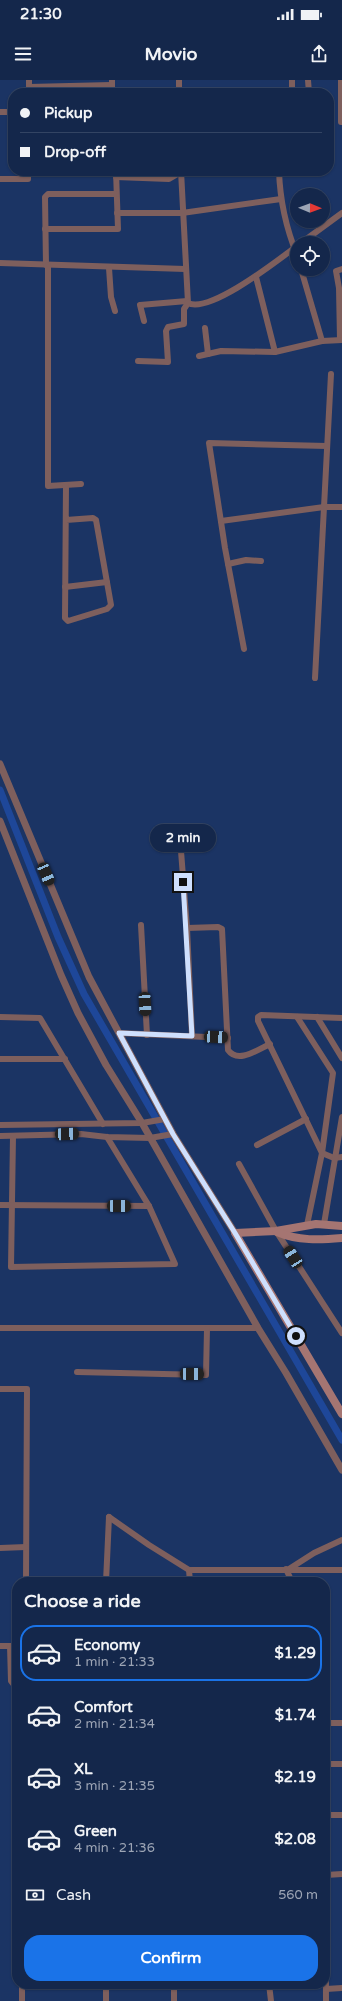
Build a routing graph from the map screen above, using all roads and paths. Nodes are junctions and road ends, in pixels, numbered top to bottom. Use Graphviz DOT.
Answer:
graph roads {
  1 [pos="341,80"];
  2 [pos="111,82"];
  3 [pos="29,87"];
  4 [pos="341,122"];
  5 [pos="28,176"];
  6 [pos="116,176"];
  7 [pos="142,176"];
  8 [pos="173,176"];
  9 [pos="181,176"];
  10 [pos="279,176"];
  11 [pos="0,179"];
  12 [pos="116,194"];
  13 [pos="281,199"];
  14 [pos="117,213"];
  15 [pos="182,213"];
  16 [pos="342,213"];
  17 [pos="45,229"];
  18 [pos="293,236"];
  19 [pos="311,236"];
  20 [pos="290,252"];
  21 [pos="0,263"];
  22 [pos="47,265"];
  23 [pos="109,268"];
  24 [pos="185,269"];
  25 [pos="342,269"];
  26 [pos="303,276"];
  27 [pos="256,277"];
  28 [pos="188,302"];
  29 [pos="115,312"];
  30 [pos="144,320"];
  31 [pos="205,328"];
  32 [pos="341,340"];
  33 [pos="322,341"];
  34 [pos="275,352"];
  35 [pos="208,354"];
  36 [pos="200,356"];
  37 [pos="138,362"];
  38 [pos="331,374"];
  39 [pos="327,446"];
  40 [pos="81,484"];
  41 [pos="66,485"];
  42 [pos="342,506"];
  43 [pos="324,507"];
  44 [pos="66,520"];
  45 [pos="221,521"];
  46 [pos="261,560"];
  47 [pos="228,564"];
  48 [pos="107,582"];
  49 [pos="65,586"];
  50 [pos="244,649"];
  51 [pos="315,678"];
  52 [pos="0,764"];
  53 [pos="0,821"];
  54 [pos="181,851"];
  55 [pos="141,925"];
  56 [pos="187,928"];
  57 [pos="0,1017"];
  58 [pos="297,1017"];
  59 [pos="317,1017"];
  60 [pos="342,1018"];
  61 [pos="119,1033"];
  62 [pos="147,1035"];
  63 [pos="192,1036"];
  64 [pos="228,1038"];
  65 [pos="270,1044"];
  66 [pos="342,1058"];
  67 [pos="0,1059"];
  68 [pos="65,1059"];
  69 [pos="342,1116"];
  70 [pos="306,1119"];
  71 [pos="163,1120"];
  72 [pos="144,1123"];
  73 [pos="103,1124"];
  74 [pos="0,1125"];
  75 [pos="170,1135"];
  76 [pos="0,1136"];
  77 [pos="13,1136"];
  78 [pos="107,1137"];
  79 [pos="153,1138"];
  80 [pos="256,1145"];
  81 [pos="322,1154"];
  82 [pos="334,1158"];
  83 [pos="342,1158"];
  84 [pos="238,1164"];
  85 [pos="0,1205"];
  86 [pos="12,1205"];
  87 [pos="149,1206"];
  88 [pos="324,1224"];
  89 [pos="307,1226"];
  90 [pos="342,1226"];
  91 [pos="276,1231"];
  92 [pos="235,1233"];
  93 [pos="342,1238"];
  94 [pos="0,1328"];
  95 [pos="258,1328"];
  96 [pos="207,1329"];
  97 [pos="342,1333"];
  98 [pos="76,1372"];
  99 [pos="0,1389"];
  100 [pos="342,1414"];
  101 [pos="342,1470"];
  102 [pos="342,1540"];
  103 [pos="26,1547"];
  104 [pos="0,1548"];
  105 [pos="288,1569"];
  106 [pos="190,1570"];
  107 [pos="342,1570"];
  108 [pos="26,1577"];
  109 [pos="106,1577"];
  110 [pos="190,1577"];
  111 [pos="290,1577"];
  112 [pos="0,1646"];
  113 [pos="10,1646"];
  114 [pos="12,1682"];
  115 [pos="330,1723"];
  116 [pos="342,1723"];
  117 [pos="330,1764"];
  118 [pos="342,1764"];
  119 [pos="330,1815"];
  120 [pos="342,1815"];
  121 [pos="342,1874"];
  122 [pos="330,1875"];
  123 [pos="342,1988"];
  124 [pos="22,1989"];
  125 [pos="106,1989"];
  126 [pos="174,1989"];
  127 [pos="270,1989"];
  128 [pos="326,1989"];
  129 [pos="330,1989"];
  130 [pos="22,2001"];
  131 [pos="106,2001"];
  132 [pos="174,2001"];
  133 [pos="271,2001"];
  134 [pos="326,2001"];
  1 -- 4 [label="street"];
  2 -- 3 [label="street"];
  5 -- 11 [label="street"];
  6 -- 12 [label="street"];
  7 -- 8 [label="street"];
  9 -- 15 [label="street"];
  10 -- 13 [label="street"];
  12 -- 14 [label="street"];
  12 -- 17 [label="street"];
  13 -- 15 [label="street"];
  13 -- 18 [label="street"];
  14 -- 15 [label="street"];
  14 -- 17 [label="street"];
  15 -- 24 [label="street"];
  16 -- 19 [label="street"];
  17 -- 22 [label="street"];
  20 -- 27 [label="street"];
  21 -- 22 [label="street"];
  22 -- 23 [label="street"];
  22 -- 41 [label="street"];
  23 -- 24 [label="street"];
  23 -- 29 [label="street"];
  24 -- 28 [label="street"];
  25 -- 32 [label="street"];
  26 -- 33 [label="street"];
  27 -- 28 [label="street"];
  27 -- 34 [label="street"];
  28 -- 30 [label="street"];
  28 -- 37 [label="street"];
  31 -- 35 [label="street"];
  32 -- 33 [label="street"];
  33 -- 34 [label="street"];
  34 -- 35 [label="street"];
  35 -- 36 [label="street"];
  38 -- 39 [label="street"];
  39 -- 43 [label="street"];
  39 -- 45 [label="street"];
  40 -- 41 [label="street"];
  41 -- 44 [label="street"];
  42 -- 43 [label="street"];
  43 -- 45 [label="street"];
  43 -- 51 [label="street"];
  44 -- 48 [label="street"];
  44 -- 49 [label="street"];
  45 -- 47 [label="street"];
  46 -- 47 [label="street"];
  47 -- 50 [label="street"];
  48 -- 49 [label="street"];
  48 -- 49 [label="street"];
  52 -- 61 [label="street"];
  53 -- 72 [label="street"];
  54 -- 56 [label="street"];
  55 -- 62 [label="street"];
  56 -- 63 [label="street"];
  56 -- 64 [label="street"];
  57 -- 68 [label="street"];
  58 -- 59 [label="street"];
  58 -- 65 [label="street"];
  58 -- 81 [label="street"];
  59 -- 60 [label="street"];
  59 -- 66 [label="street"];
  61 -- 62 [label="street"];
  61 -- 71 [label="street"];
  62 -- 63 [label="street"];
  63 -- 64 [label="street"];
  64 -- 65 [label="street"];
  65 -- 70 [label="street"];
  67 -- 68 [label="street"];
  68 -- 73 [label="street"];
  69 -- 82 [label="street"];
  70 -- 80 [label="street"];
  70 -- 81 [label="street"];
  71 -- 72 [label="street"];
  71 -- 75 [label="street"];
  72 -- 73 [label="street"];
  72 -- 79 [label="street"];
  73 -- 74 [label="street"];
  75 -- 79 [label="street"];
  75 -- 92 [label="street"];
  76 -- 77 [label="street"];
  77 -- 78 [label="street"];
  77 -- 86 [label="street"];
  78 -- 79 [label="street"];
  78 -- 87 [label="street"];
  79 -- 95 [label="street"];
  81 -- 82 [label="street"];
  81 -- 89 [label="street"];
  82 -- 83 [label="street"];
  82 -- 88 [label="street"];
  84 -- 91 [label="street"];
  85 -- 86 [label="street"];
  86 -- 87 [label="street"];
  86 -- 87 [label="street"];
  88 -- 89 [label="main road"];
  88 -- 90 [label="main road"];
  89 -- 91 [label="main road"];
  91 -- 92 [label="main road"];
  91 -- 93 [label="main road"];
  91 -- 97 [label="street"];
  92 -- 100 [label="main road"];
  94 -- 96 [label="street"];
  95 -- 96 [label="street"];
  95 -- 101 [label="street"];
  96 -- 98 [label="street"];
  99 -- 103 [label="street"];
  102 -- 105 [label="street"];
  103 -- 104 [label="street"];
  103 -- 108 [label="street"];
  105 -- 106 [label="street"];
  105 -- 107 [label="street"];
  105 -- 111 [label="street"];
  106 -- 109 [label="street"];
  106 -- 110 [label="street"];
  112 -- 113 [label="street"];
  113 -- 114 [label="street"];
  115 -- 116 [label="street"];
  117 -- 118 [label="street"];
  119 -- 120 [label="street"];
  121 -- 122 [label="street"];
  123 -- 129 [label="street"];
  124 -- 130 [label="street"];
  125 -- 131 [label="street"];
  126 -- 132 [label="street"];
  127 -- 133 [label="street"];
  128 -- 134 [label="street"];
}
